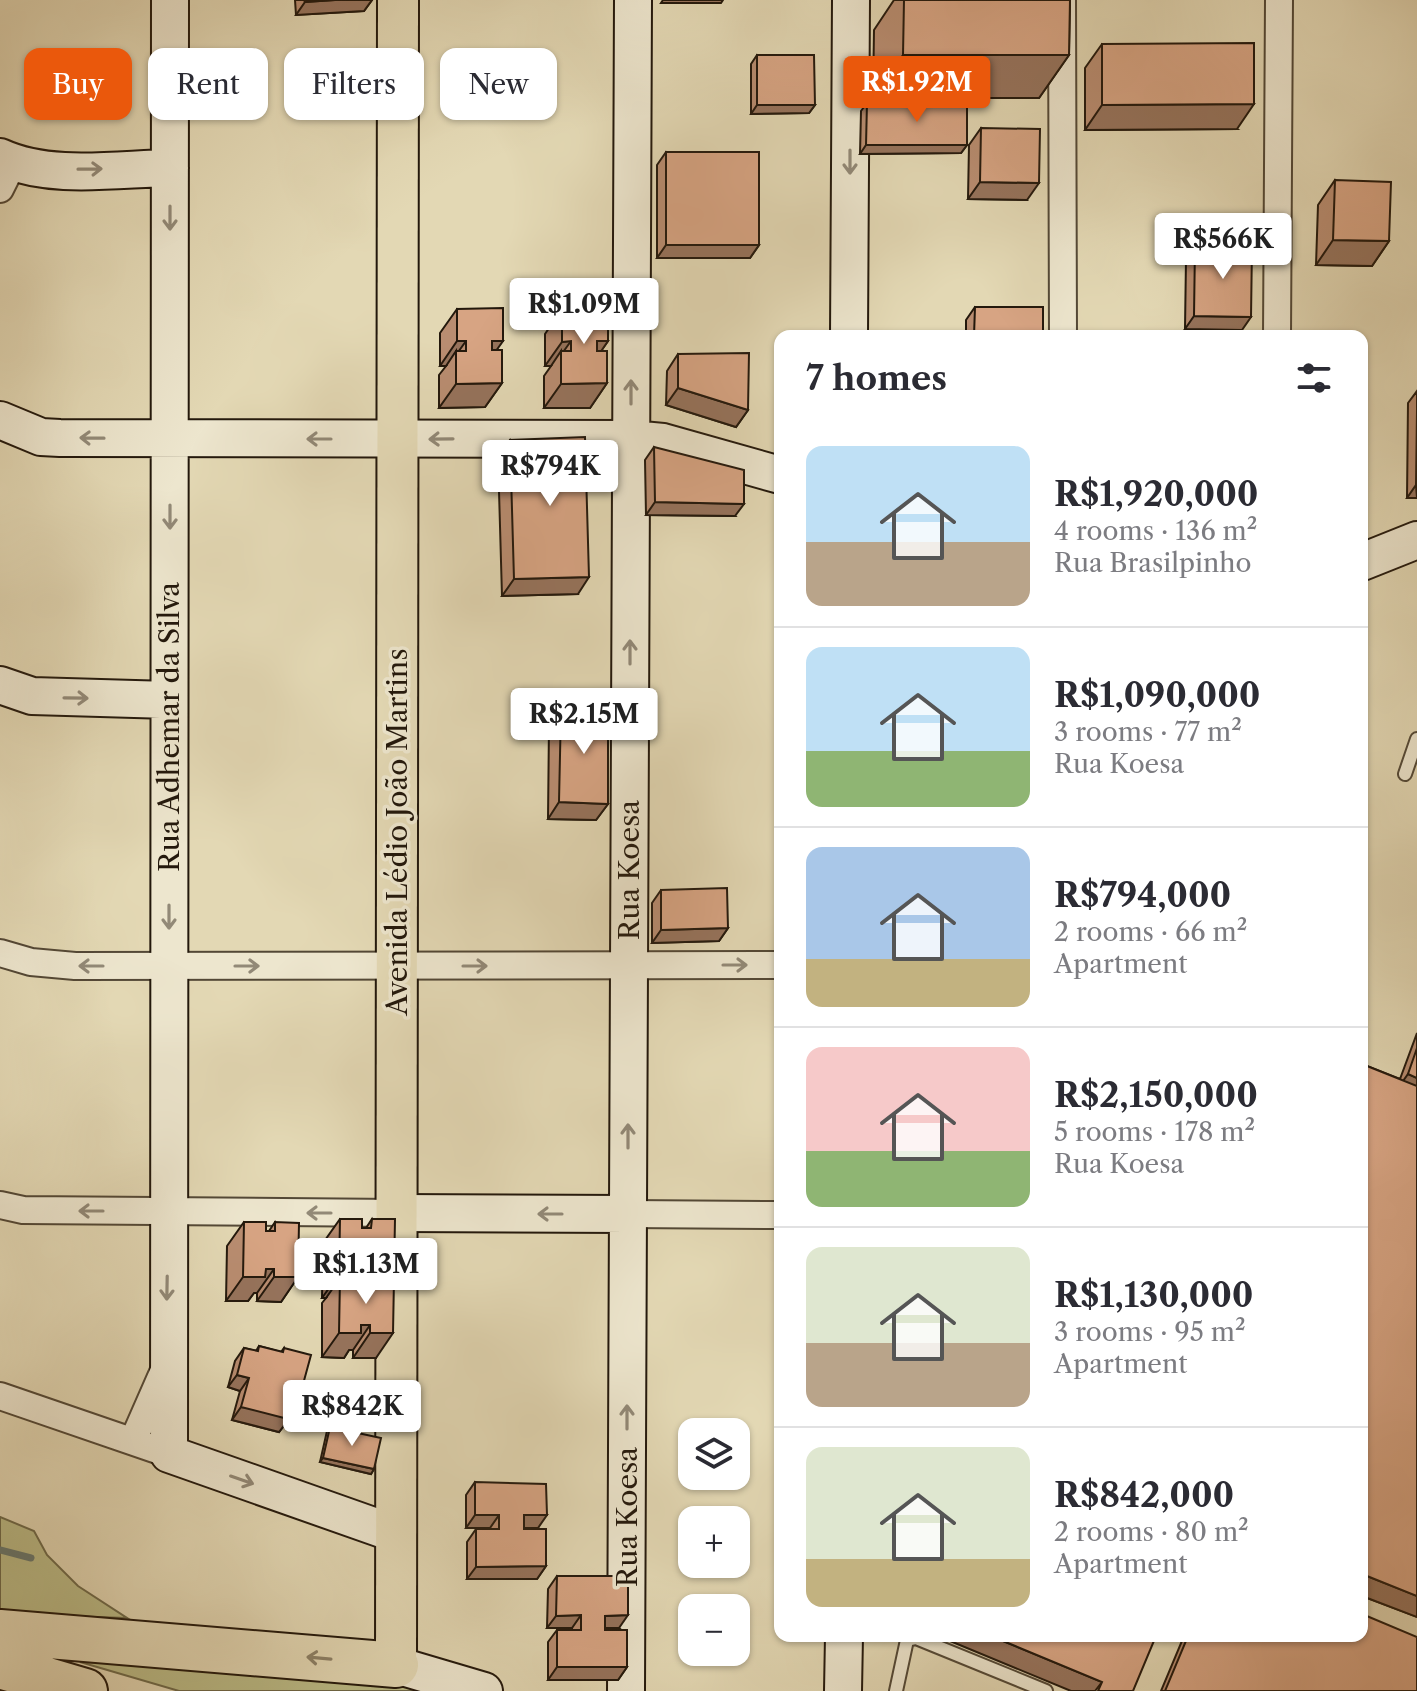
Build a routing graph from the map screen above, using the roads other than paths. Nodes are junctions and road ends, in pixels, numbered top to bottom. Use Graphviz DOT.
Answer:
graph roads {
  1 [pos="170,0"];
  2 [pos="398,0"];
  3 [pos="633,0"];
  4 [pos="851,0"];
  5 [pos="1062,0"];
  6 [pos="1279,0"];
  7 [pos="170,168"];
  8 [pos="4,170"];
  9 [pos="849,330"];
  10 [pos="1063,330"];
  11 [pos="1277,330"];
  12 [pos="0,420"];
  13 [pos="170,439"];
  14 [pos="397,439"];
  15 [pos="631,439"];
  16 [pos="774,473"];
  17 [pos="1417,540"];
  18 [pos="1368,560"];
  19 [pos="0,685"];
  20 [pos="169,700"];
  21 [pos="1417,739"];
  22 [pos="1405,774"];
  23 [pos="0,953"];
  24 [pos="629,965"];
  25 [pos="774,965"];
  26 [pos="169,966"];
  27 [pos="397,966"];
  28 [pos="0,1205"];
  29 [pos="169,1212"];
  30 [pos="397,1213"];
  31 [pos="628,1214"];
  32 [pos="774,1215"];
  33 [pos="166,1364"];
  34 [pos="0,1396"];
  35 [pos="136,1434"];
  36 [pos="169,1454"];
  37 [pos="396,1534"];
  38 [pos="0,1632"];
  39 [pos="844,1642"];
  40 [pos="907,1642"];
  41 [pos="926,1642"];
  42 [pos="396,1665"];
  43 [pos="0,1666"];
  44 [pos="85,1691"];
  45 [pos="484,1691"];
  46 [pos="626,1691"];
  47 [pos="843,1691"];
  48 [pos="896,1691"];
  49 [pos="1046,1691"];
  1 -- 7 [label="main road, Rua Adhemar da Silva"];
  2 -- 14 [label="main road, Avenida Lédio João Martins"];
  15 -- 3 [label="main road, Rua Koesa, one-way"];
  4 -- 9 [label="main road, one-way"];
  5 -- 10 [label="street"];
  6 -- 11 [label="street"];
  8 -- 7 [label="main road, one-way"];
  7 -- 13 [label="main road, Rua Adhemar da Silva, one-way"];
  13 -- 12 [label="main road, one-way"];
  14 -- 13 [label="main road, one-way"];
  13 -- 20 [label="main road, Rua Adhemar da Silva, one-way"];
  15 -- 14 [label="main road, one-way"];
  14 -- 27 [label="main road, Avenida Lédio João Martins"];
  15 -- 16 [label="main road"];
  24 -- 15 [label="main road, Rua Koesa, one-way"];
  17 -- 18 [label="main road"];
  19 -- 20 [label="main road, one-way"];
  20 -- 26 [label="main road, Rua Adhemar da Silva, one-way"];
  21 -- 22 [label="lane"];
  26 -- 23 [label="street, one-way"];
  24 -- 25 [label="street, one-way"];
  27 -- 24 [label="street, one-way"];
  31 -- 24 [label="main road, Rua Koesa, one-way"];
  26 -- 27 [label="street, one-way"];
  26 -- 29 [label="main road, Rua Adhemar da Silva"];
  27 -- 30 [label="main road, Avenida Lédio João Martins"];
  29 -- 28 [label="street, one-way"];
  30 -- 29 [label="street, one-way"];
  29 -- 33 [label="main road, Rua Adhemar da Silva, one-way"];
  31 -- 30 [label="main road, one-way"];
  30 -- 37 [label="main road, Avenida Lédio João Martins"];
  31 -- 32 [label="street"];
  46 -- 31 [label="main road, Rua Koesa, one-way"];
  33 -- 35 [label="street"];
  33 -- 36 [label="main road, Rua Adhemar da Silva"];
  34 -- 36 [label="street"];
  36 -- 37 [label="main road, one-way"];
  37 -- 42 [label="main road, Avenida Lédio João Martins"];
  42 -- 38 [label="highway, one-way"];
  39 -- 47 [label="main road"];
  40 -- 48 [label="lane"];
  41 -- 49 [label="lane"];
  42 -- 45 [label="main road"];
  43 -- 44 [label="highway"];
}
